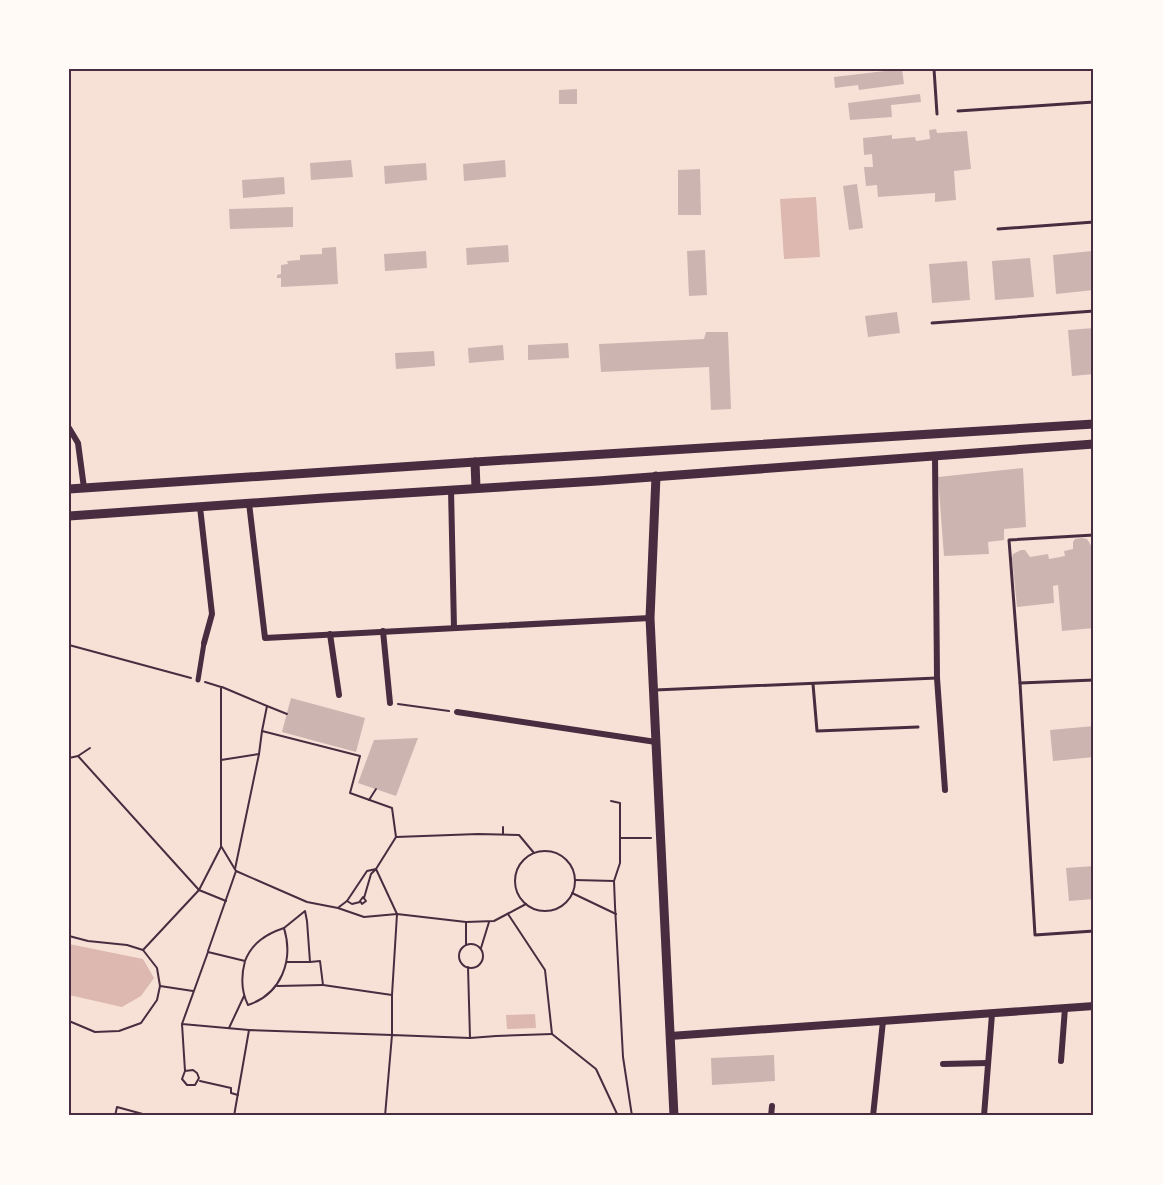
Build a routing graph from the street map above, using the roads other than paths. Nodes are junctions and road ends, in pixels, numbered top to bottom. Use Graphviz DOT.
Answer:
graph roads {
  1 [pos="934,69"];
  2 [pos="1094,102"];
  3 [pos="958,111"];
  4 [pos="937,114"];
  5 [pos="1094,222"];
  6 [pos="998,230"];
  7 [pos="1094,311"];
  8 [pos="932,323"];
  9 [pos="1094,424"];
  10 [pos="69,428"];
  11 [pos="1094,444"];
  12 [pos="935,456"];
  13 [pos="475,462"];
  14 [pos="656,476"];
  15 [pos="84,488"];
  16 [pos="476,488"];
  17 [pos="69,489"];
  18 [pos="451,489"];
  19 [pos="249,503"];
  20 [pos="200,507"];
  21 [pos="69,516"];
  22 [pos="1094,535"];
  23 [pos="650,618"];
  24 [pos="454,628"];
  25 [pos="383,632"];
  26 [pos="330,634"];
  27 [pos="204,643"];
  28 [pos="937,678"];
  29 [pos="198,680"];
  30 [pos="1094,680"];
  31 [pos="813,683"];
  32 [pos="1020,683"];
  33 [pos="654,690"];
  34 [pos="339,695"];
  35 [pos="390,703"];
  36 [pos="457,712"];
  37 [pos="918,727"];
  38 [pos="656,742"];
  39 [pos="945,790"];
  40 [pos="1094,931"];
  41 [pos="1094,1006"];
  42 [pos="1065,1008"];
  43 [pos="992,1014"];
  44 [pos="883,1021"];
  45 [pos="670,1036"];
  46 [pos="1061,1061"];
  47 [pos="988,1063"];
  48 [pos="943,1064"];
  49 [pos="772,1106"];
  50 [pos="674,1116"];
  51 [pos="771,1116"];
  52 [pos="873,1116"];
  53 [pos="984,1116"];
  1 -- 4 [label="lane"];
  2 -- 3 [label="lane"];
  5 -- 6 [label="lane"];
  7 -- 8 [label="lane"];
  9 -- 13 [label="main road"];
  10 -- 15 [label="street"];
  11 -- 12 [label="main road"];
  12 -- 14 [label="main road"];
  12 -- 28 [label="street"];
  13 -- 15 [label="main road"];
  13 -- 16 [label="main road"];
  14 -- 16 [label="main road"];
  14 -- 23 [label="main road"];
  15 -- 17 [label="main road"];
  16 -- 18 [label="main road"];
  18 -- 19 [label="main road"];
  18 -- 24 [label="street"];
  19 -- 20 [label="main road"];
  19 -- 26 [label="street"];
  20 -- 21 [label="main road"];
  20 -- 27 [label="street"];
  22 -- 32 [label="lane"];
  23 -- 24 [label="street"];
  23 -- 33 [label="main road"];
  24 -- 25 [label="street"];
  25 -- 26 [label="street"];
  25 -- 35 [label="street"];
  26 -- 34 [label="street"];
  27 -- 29 [label="street"];
  28 -- 31 [label="lane"];
  28 -- 39 [label="street"];
  30 -- 32 [label="lane"];
  31 -- 33 [label="lane"];
  31 -- 37 [label="lane"];
  32 -- 40 [label="lane"];
  33 -- 38 [label="main road"];
  36 -- 38 [label="street"];
  38 -- 45 [label="main road"];
  41 -- 42 [label="street"];
  42 -- 43 [label="street"];
  42 -- 46 [label="street"];
  43 -- 44 [label="street"];
  43 -- 47 [label="street"];
  44 -- 45 [label="street"];
  44 -- 52 [label="street"];
  45 -- 50 [label="main road"];
  47 -- 48 [label="street"];
  47 -- 53 [label="street"];
  49 -- 51 [label="street"];
}
